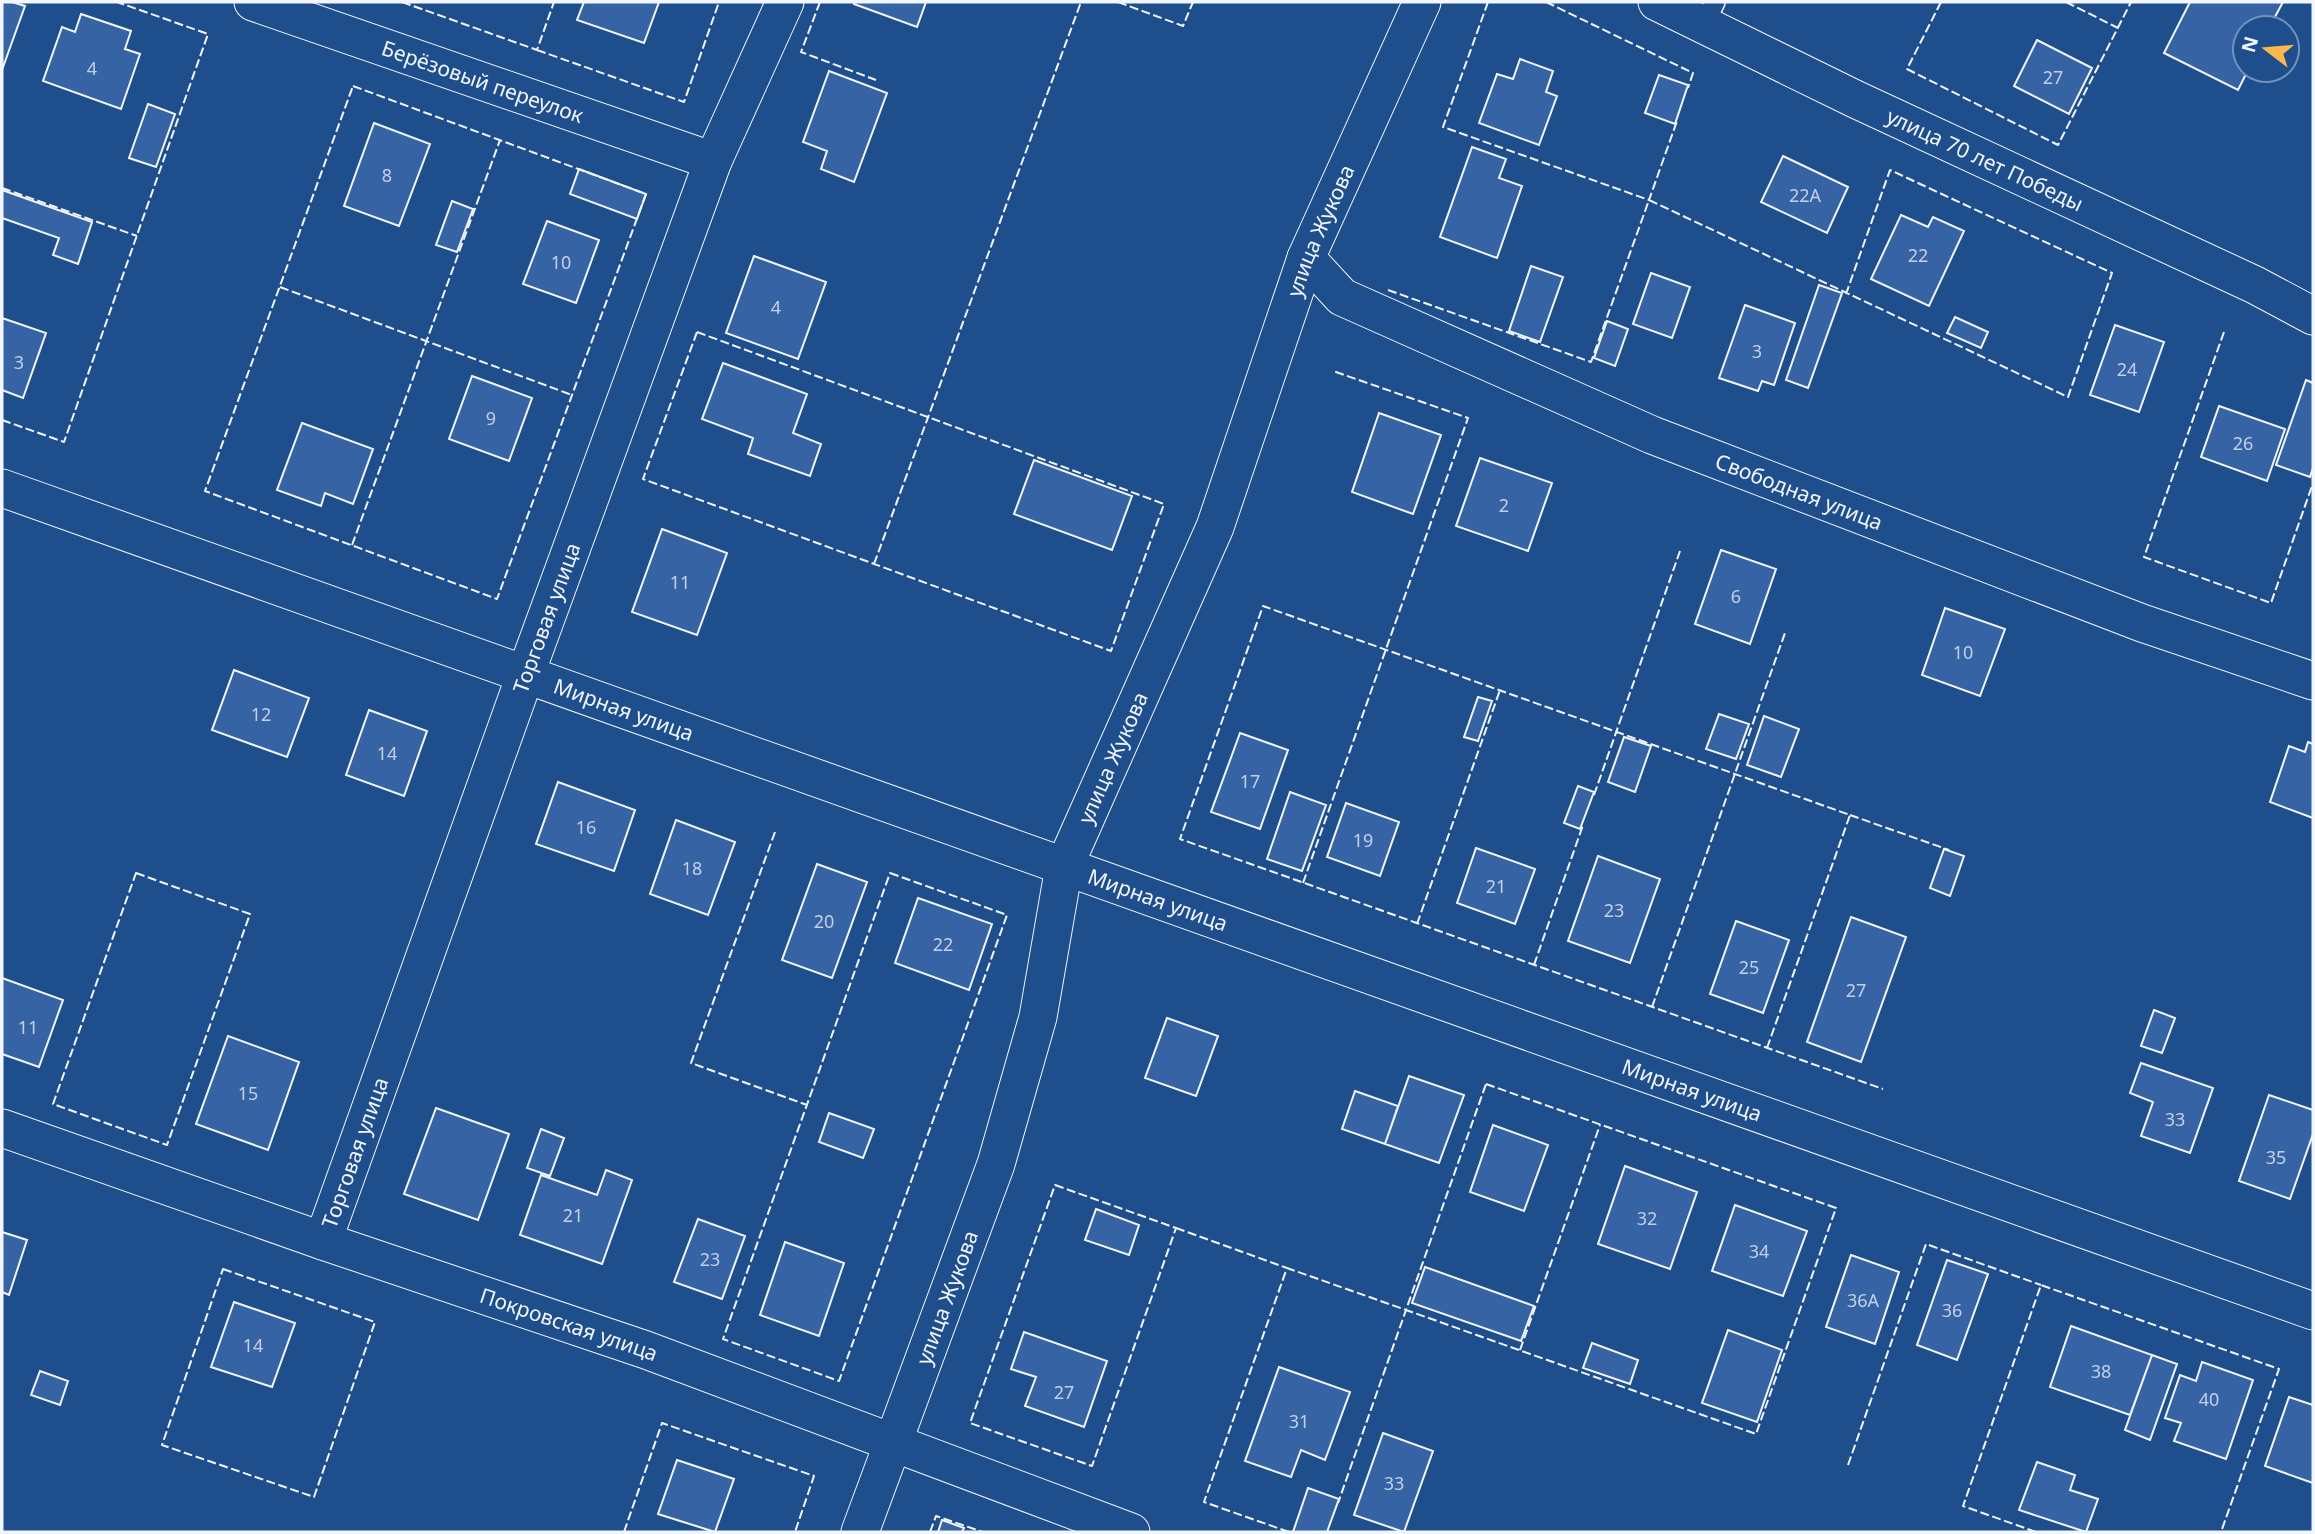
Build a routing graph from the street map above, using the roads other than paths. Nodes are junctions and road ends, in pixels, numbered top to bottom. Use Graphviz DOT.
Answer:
graph roads {
  1 [pos="253,2"];
  2 [pos="785,2"];
  3 [pos="1422,2"];
  4 [pos="1657,2"];
  5 [pos="1709,13"];
  6 [pos="713,161"];
  7 [pos="1306,258"];
  8 [pos="2313,316"];
  9 [pos="2,488"];
  10 [pos="526,673"];
  11 [pos="2313,681"];
  12 [pos="1064,867"];
  13 [pos="2,1128"];
  14 [pos="323,1241"];
  15 [pos="2313,1311"];
  16 [pos="892,1443"];
  17 [pos="860,1532"];
  18 [pos="1131,1532"];
  1 -- 6 [label="street, Берёзовый переулок"];
  2 -- 6 [label="street, Торговая улица"];
  3 -- 7 [label="street, улица Жукова"];
  4 -- 5 [label="street, улица 70 лет Победы"];
  5 -- 8 [label="street, улица 70 лет Победы"];
  6 -- 10 [label="street, Торговая улица"];
  7 -- 11 [label="street, Свободная улица"];
  7 -- 12 [label="street, улица Жукова"];
  9 -- 10 [label="street, Мирная улица"];
  10 -- 12 [label="street, Мирная улица"];
  10 -- 14 [label="street, Торговая улица"];
  12 -- 15 [label="street, Мирная улица"];
  12 -- 16 [label="street, улица Жукова"];
  13 -- 14 [label="street, Покровская улица"];
  14 -- 16 [label="street, Покровская улица"];
  16 -- 17 [label="street, улица Жукова"];
  16 -- 18 [label="street, Покровская улица"];
}
